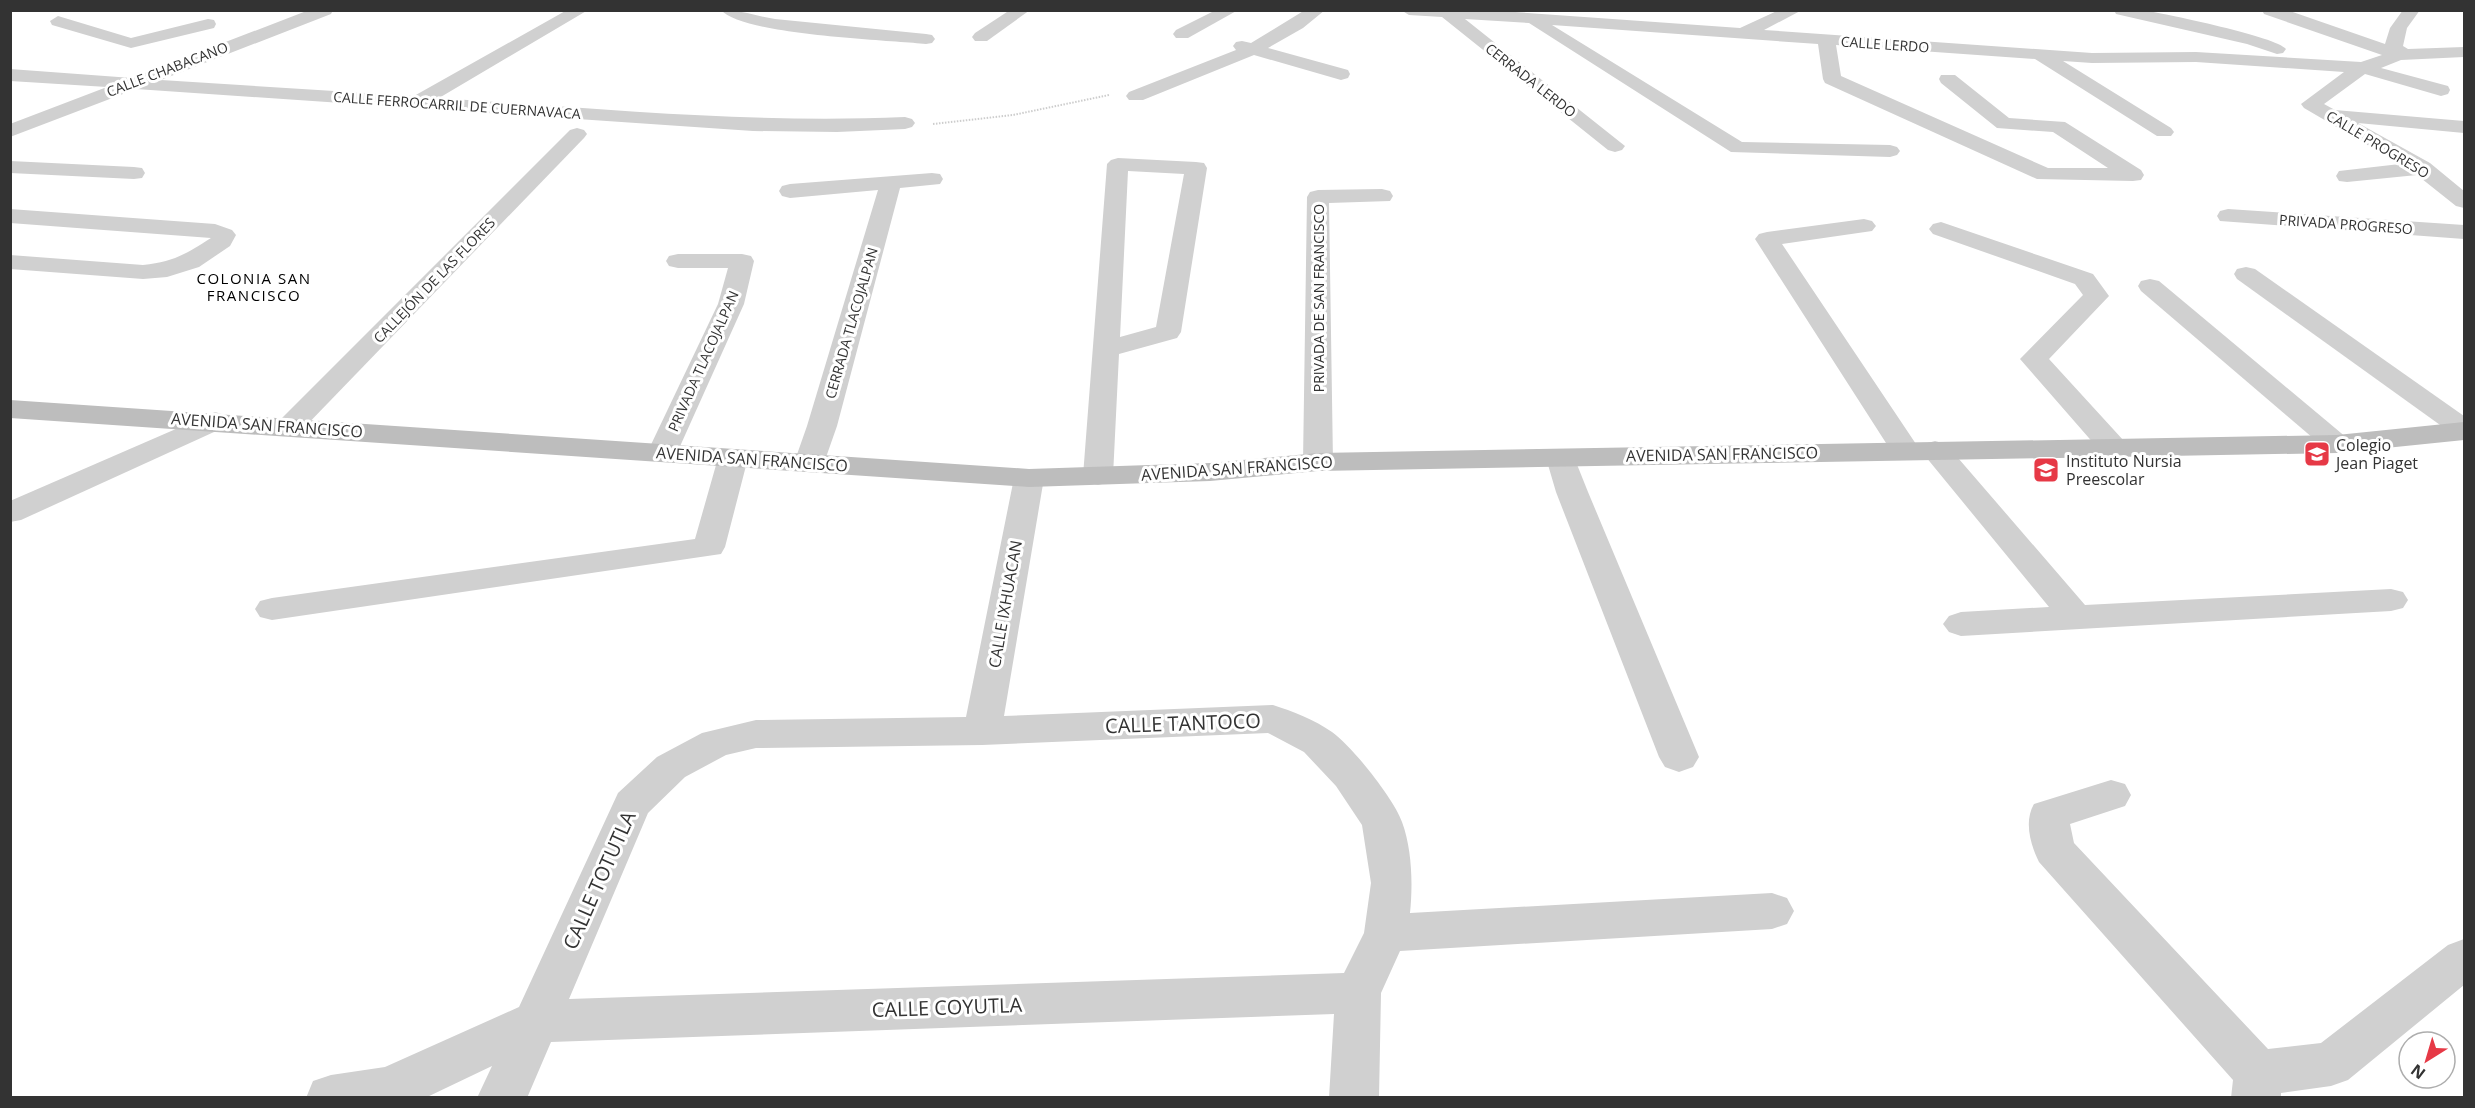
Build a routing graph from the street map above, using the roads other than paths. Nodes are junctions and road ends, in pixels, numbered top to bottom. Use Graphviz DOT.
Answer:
graph roads {
  1 [pos="325,10"];
  2 [pos="580,10"];
  3 [pos="729,10"];
  4 [pos="812,10"];
  5 [pos="1022,10"];
  6 [pos="1230,10"];
  7 [pos="1317,10"];
  8 [pos="1409,10"];
  9 [pos="1648,10"];
  10 [pos="1794,10"];
  11 [pos="2122,10"];
  12 [pos="2270,10"];
  13 [pos="2412,10"];
  14 [pos="1416,11"];
  15 [pos="1447,13"];
  16 [pos="175,14"];
  17 [pos="1533,20"];
  18 [pos="58,21"];
  19 [pos="208,24"];
  20 [pos="775,24"];
  21 [pos="1612,25"];
  22 [pos="1182,33"];
  23 [pos="1741,34"];
  24 [pos="981,37"];
  25 [pos="250,38"];
  26 [pos="926,39"];
  27 [pos="1827,45"];
  28 [pos="1247,47"];
  29 [pos="2464,52"];
  30 [pos="2038,54"];
  31 [pos="2402,54"];
  32 [pos="2315,64"];
  33 [pos="2362,68"];
  34 [pos="10,75"];
  35 [pos="1341,75"];
  36 [pos="1947,79"];
  37 [pos="10,85"];
  38 [pos="124,85"];
  39 [pos="2441,90"];
  40 [pos="1136,96"];
  41 [pos="418,102"];
  42 [pos="2327,114"];
  43 [pos="905,123"];
  44 [pos="2464,127"];
  45 [pos="10,131"];
  46 [pos="2164,132"];
  47 [pos="577,134"];
  48 [pos="1615,146"];
  49 [pos="1890,152"];
  50 [pos="10,166"];
  51 [pos="2422,168"];
  52 [pos="134,173"];
  53 [pos="2347,176"];
  54 [pos="932,179"];
  55 [pos="891,182"];
  56 [pos="790,191"];
  57 [pos="1382,196"];
  58 [pos="2464,201"];
  59 [pos="10,216"];
  60 [pos="2228,216"];
  61 [pos="1864,226"];
  62 [pos="1941,229"];
  63 [pos="2464,232"];
  64 [pos="678,261"];
  65 [pos="10,262"];
  66 [pos="2246,274"];
  67 [pos="2150,286"];
  68 [pos="1106,348"];
  69 [pos="10,409"];
  70 [pos="215,421"];
  71 [pos="290,426"];
  72 [pos="2464,430"];
  73 [pos="2337,444"];
  74 [pos="2113,447"];
  75 [pos="1920,450"];
  76 [pos="662,453"];
  77 [pos="733,458"];
  78 [pos="1561,458"];
  79 [pos="1318,462"];
  80 [pos="809,463"];
  81 [pos="1098,476"];
  82 [pos="1029,478"];
  83 [pos="10,513"];
  84 [pos="2391,600"];
  85 [pos="272,609"];
  86 [pos="2076,617"];
  87 [pos="1961,624"];
  88 [pos="982,731"];
  89 [pos="1679,757"];
  90 [pos="2111,795"];
  91 [pos="1772,911"];
  92 [pos="1386,933"];
  93 [pos="2464,959"];
  94 [pos="1358,993"];
  95 [pos="537,1021"];
  96 [pos="2257,1085"];
  97 [pos="331,1098"];
  98 [pos="502,1098"];
  99 [pos="1354,1098"];
  1 -- 25 [label="street, CALLE CHABACANO"];
  2 -- 41 [label="street"];
  3 -- 20 [label="street"];
  4 -- 20 [label="street"];
  5 -- 24 [label="street"];
  6 -- 22 [label="street"];
  7 -- 28 [label="street"];
  8 -- 14 [label="street, CALLE LERDO"];
  9 -- 21 [label="street"];
  10 -- 23 [label="street"];
  11 -- 32 [label="street"];
  12 -- 31 [label="street"];
  13 -- 31 [label="street"];
  14 -- 15 [label="street, CALLE LERDO"];
  15 -- 17 [label="street, CALLE LERDO"];
  15 -- 48 [label="street, CERRADA LERDO"];
  16 -- 19 [label="street"];
  17 -- 21 [label="street, CALLE LERDO"];
  17 -- 49 [label="street"];
  18 -- 19 [label="street"];
  19 -- 25 [label="street"];
  20 -- 26 [label="street"];
  21 -- 23 [label="street, CALLE LERDO"];
  23 -- 27 [label="street, CALLE LERDO"];
  25 -- 38 [label="street, CALLE CHABACANO"];
  27 -- 30 [label="street, CALLE LERDO"];
  27 -- 36 [label="street"];
  28 -- 35 [label="street"];
  28 -- 40 [label="street"];
  29 -- 31 [label="street"];
  30 -- 32 [label="street, CALLE LERDO"];
  30 -- 46 [label="street"];
  31 -- 33 [label="street"];
  32 -- 33 [label="street, CALLE LERDO"];
  33 -- 39 [label="street"];
  33 -- 42 [label="street, CALLE PROGRESO"];
  34 -- 38 [label="street, CALLE FERROCARRIL DE CUERNAVACA"];
  37 -- 38 [label="street"];
  38 -- 41 [label="street, CALLE FERROCARRIL DE CUERNAVACA"];
  38 -- 45 [label="street, CALLE CHABACANO"];
  41 -- 43 [label="street, CALLE FERROCARRIL DE CUERNAVACA"];
  42 -- 44 [label="street"];
  42 -- 51 [label="street, CALLE PROGRESO"];
  47 -- 71 [label="street, CALLEJÓN DE LAS FLORES"];
  50 -- 52 [label="street"];
  51 -- 53 [label="street"];
  51 -- 58 [label="street, CALLE PROGRESO"];
  54 -- 55 [label="street"];
  55 -- 56 [label="street"];
  55 -- 80 [label="street, CERRADA TLACOJALPAN"];
  57 -- 79 [label="street, PRIVADA DE SAN FRANCISCO"];
  59 -- 65 [label="street"];
  60 -- 63 [label="street, PRIVADA PROGRESO"];
  61 -- 75 [label="street"];
  62 -- 74 [label="street"];
  64 -- 76 [label="street, PRIVADA TLACOJALPAN"];
  66 -- 72 [label="street"];
  67 -- 73 [label="street"];
  68 -- 68 [label="street"];
  68 -- 81 [label="street"];
  69 -- 70 [label="street, AVENIDA SAN FRANCISCO"];
  70 -- 71 [label="street, AVENIDA SAN FRANCISCO"];
  70 -- 83 [label="street"];
  71 -- 76 [label="street, AVENIDA SAN FRANCISCO"];
  72 -- 73 [label="street, AVENIDA SAN FRANCISCO"];
  73 -- 74 [label="street, AVENIDA SAN FRANCISCO"];
  74 -- 75 [label="street, AVENIDA SAN FRANCISCO"];
  75 -- 78 [label="street, AVENIDA SAN FRANCISCO"];
  75 -- 86 [label="street"];
  76 -- 77 [label="street, AVENIDA SAN FRANCISCO"];
  77 -- 80 [label="street, AVENIDA SAN FRANCISCO"];
  77 -- 85 [label="street"];
  78 -- 79 [label="street, AVENIDA SAN FRANCISCO"];
  78 -- 89 [label="street"];
  79 -- 81 [label="street, AVENIDA SAN FRANCISCO"];
  80 -- 82 [label="street, AVENIDA SAN FRANCISCO"];
  81 -- 82 [label="street, AVENIDA SAN FRANCISCO"];
  82 -- 88 [label="street, CALLE IXHUACAN"];
  84 -- 86 [label="street"];
  86 -- 87 [label="street"];
  88 -- 92 [label="street, CALLE TANTOCO"];
  88 -- 95 [label="street, CALLE TOTUTLA"];
  90 -- 96 [label="street"];
  91 -- 92 [label="street"];
  92 -- 94 [label="street, CALLE TANTOCO"];
  93 -- 96 [label="street"];
  94 -- 95 [label="street, CALLE COYUTLA"];
  94 -- 99 [label="street, CALLE TANTOCO"];
  95 -- 97 [label="street"];
  95 -- 98 [label="street, CALLE TOTUTLA"];
}
